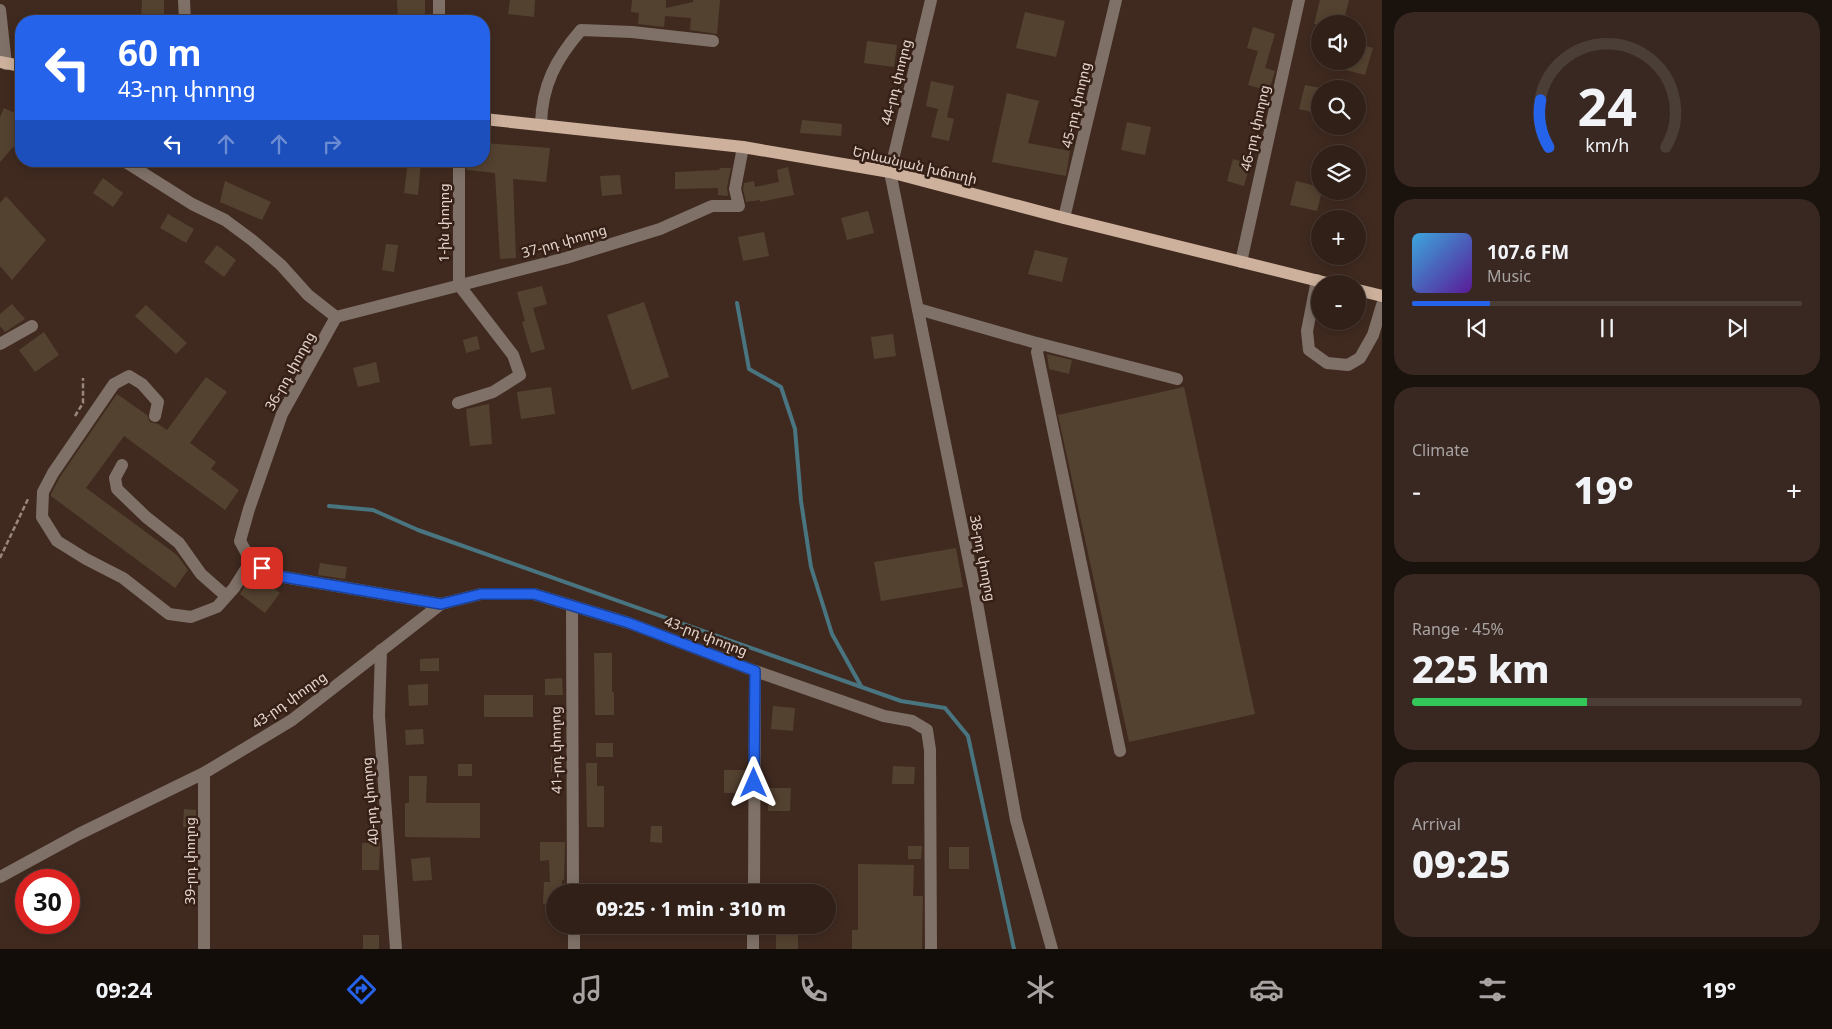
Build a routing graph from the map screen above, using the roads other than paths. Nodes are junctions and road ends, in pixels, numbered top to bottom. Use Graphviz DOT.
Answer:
graph roads {
  1 [pos="184,0"];
  2 [pos="439,0"];
  3 [pos="931,0"];
  4 [pos="1116,0"];
  5 [pos="1299,0"];
  6 [pos="0,10"];
  7 [pos="185,15"];
  8 [pos="439,15"];
  9 [pos="713,41"];
  10 [pos="3,63"];
  11 [pos="490,120"];
  12 [pos="541,124"];
  13 [pos="743,147"];
  14 [pos="133,167"];
  15 [pos="459,167"];
  16 [pos="890,172"];
  17 [pos="1064,218"];
  18 [pos="1241,262"];
  19 [pos="1311,279"];
  20 [pos="459,284"];
  21 [pos="1366,292"];
  22 [pos="1382,296"];
  23 [pos="1382,305"];
  24 [pos="918,309"];
  25 [pos="1311,311"];
  26 [pos="336,318"];
  27 [pos="32,326"];
  28 [pos="0,344"];
  29 [pos="1040,344"];
  30 [pos="1177,379"];
  31 [pos="458,403"];
  32 [pos="155,416"];
  33 [pos="122,465"];
  34 [pos="252,561"];
  35 [pos="226,596"];
  36 [pos="441,604"];
  37 [pos="572,607"];
  38 [pos="381,650"];
  39 [pos="755,671"];
  40 [pos="1120,751"];
  41 [pos="204,773"];
  42 [pos="0,877"];
  43 [pos="573,884"];
  44 [pos="754,884"];
  45 [pos="574,934"];
  46 [pos="754,934"];
  47 [pos="204,949"];
  48 [pos="396,949"];
  49 [pos="574,949"];
  50 [pos="753,949"];
  51 [pos="931,949"];
  52 [pos="1052,949"];
  1 -- 7 [label="street"];
  2 -- 8 [label="street"];
  3 -- 16 [label="street, 44-րդ փողոց"];
  4 -- 17 [label="street, 45-րդ փողոց"];
  5 -- 18 [label="street, 46-րդ փողոց"];
  6 -- 10 [label="street"];
  9 -- 12 [label="street"];
  11 -- 12 [label="main road, Երևանյան խճուղի"];
  12 -- 13 [label="main road, Երևանյան խճուղի"];
  13 -- 16 [label="main road, Երևանյան խճուղի"];
  13 -- 20 [label="street, 37-րդ փողոց"];
  14 -- 26 [label="street"];
  15 -- 20 [label="street, 1-ին փողոց"];
  16 -- 17 [label="main road, Երևանյան խճուղի"];
  16 -- 24 [label="street, 38-րդ փողոց"];
  17 -- 18 [label="main road, Երևանյան խճուղի"];
  18 -- 19 [label="main road, Երևանյան խճուղի"];
  20 -- 26 [label="street, 37-րդ փողոց"];
  20 -- 31 [label="street"];
  21 -- 22 [label="main road"];
  23 -- 25 [label="street"];
  24 -- 29 [label="street"];
  24 -- 52 [label="street, 38-րդ փողոց"];
  26 -- 34 [label="street, 36-րդ փողոց"];
  27 -- 28 [label="street"];
  29 -- 30 [label="street"];
  29 -- 40 [label="street"];
  32 -- 35 [label="street"];
  33 -- 35 [label="street"];
  34 -- 35 [label="street"];
  34 -- 36 [label="street, 36-րդ փողոց"];
  36 -- 37 [label="street, 43-րդ փողոց"];
  36 -- 38 [label="street, 43-րդ փողոց"];
  37 -- 39 [label="street, 43-րդ փողոց"];
  37 -- 43 [label="street, 41-րդ փողոց"];
  38 -- 41 [label="street, 43-րդ փողոց"];
  38 -- 48 [label="street, 40-րդ փողոց"];
  39 -- 44 [label="street"];
  39 -- 51 [label="street, 43-րդ փողոց"];
  41 -- 42 [label="street, 43-րդ փողոց"];
  41 -- 47 [label="street, 39-րդ փողոց"];
  45 -- 49 [label="street"];
  46 -- 50 [label="street"];
}
